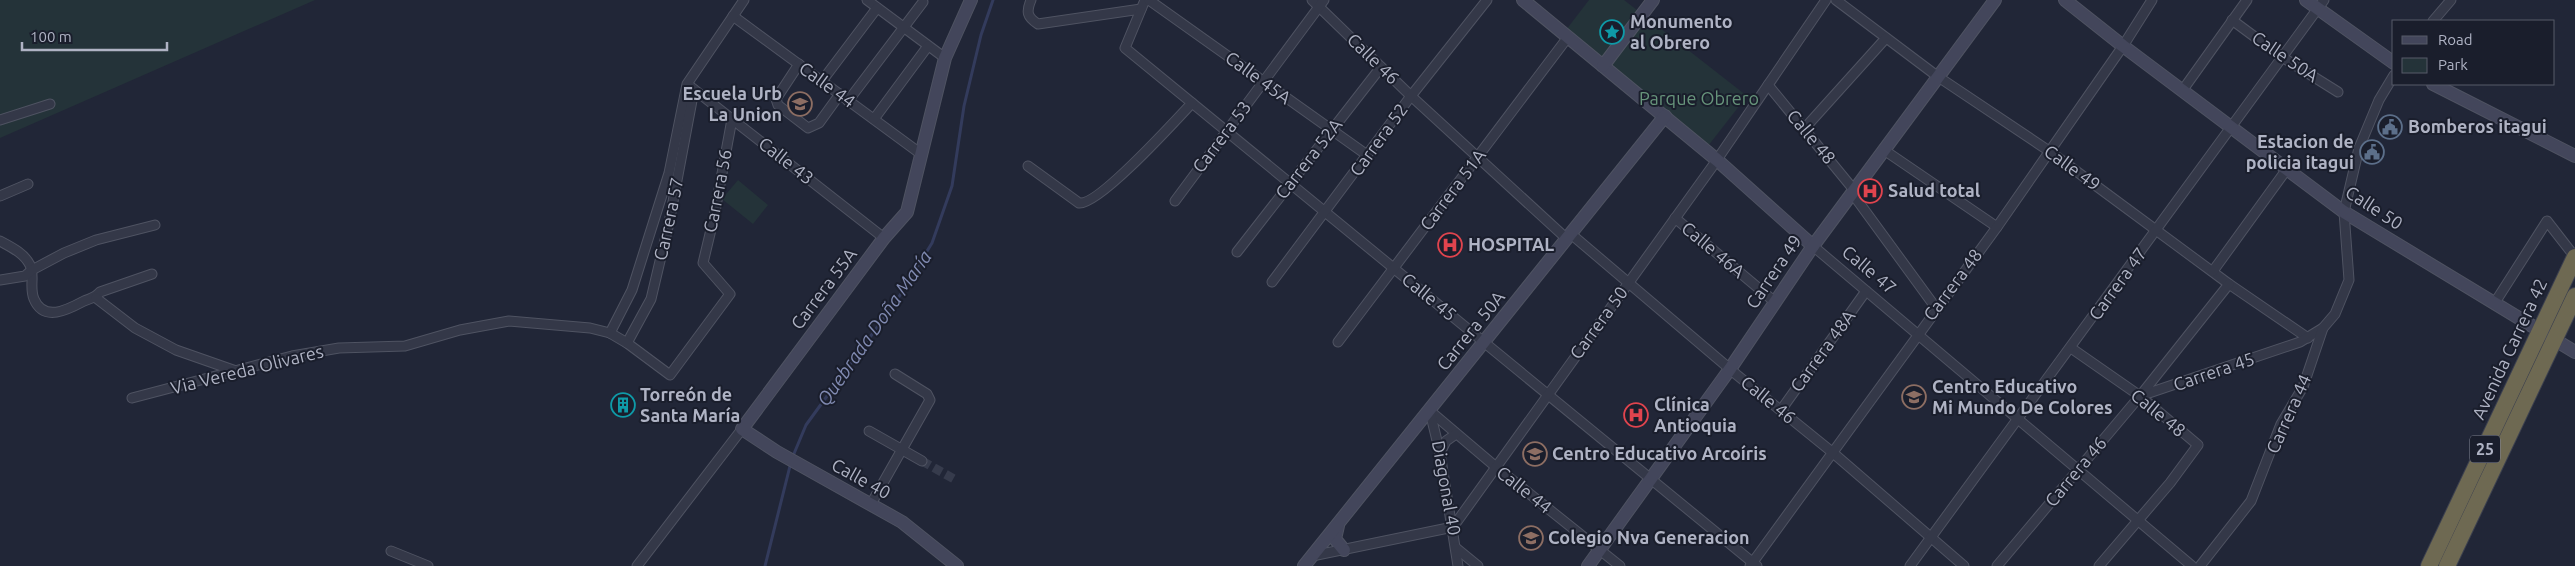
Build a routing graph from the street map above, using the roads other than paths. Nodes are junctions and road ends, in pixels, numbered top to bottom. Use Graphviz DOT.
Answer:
graph roads {
  1 [pos="744,0"];
  2 [pos="867,0"];
  3 [pos="971,0"];
  4 [pos="1031,0"];
  5 [pos="1150,0"];
  6 [pos="1487,0"];
  7 [pos="1523,0"];
  8 [pos="1653,0"];
  9 [pos="1826,0"];
  10 [pos="1836,0"];
  11 [pos="1994,0"];
  12 [pos="2065,0"];
  13 [pos="2152,0"];
  14 [pos="2247,0"];
  15 [pos="2306,0"];
  16 [pos="2451,0"];
  17 [pos="923,2"];
  18 [pos="1318,2"];
  19 [pos="1143,4"];
  20 [pos="2321,4"];
  21 [pos="877,8"];
  22 [pos="733,16"];
  23 [pos="2232,20"];
  24 [pos="2434,20"];
  25 [pos="903,28"];
  26 [pos="1568,37"];
  27 [pos="1886,38"];
  28 [pos="928,46"];
  29 [pos="2123,46"];
  30 [pos="2282,57"];
  31 [pos="945,58"];
  32 [pos="2392,61"];
  33 [pos="799,64"];
  34 [pos="1603,66"];
  35 [pos="1381,67"];
  36 [pos="1937,76"];
  37 [pos="2392,78"];
  38 [pos="822,81"];
  39 [pos="1263,82"];
  40 [pos="1768,85"];
  41 [pos="2435,85"];
  42 [pos="690,87"];
  43 [pos="2182,91"];
  44 [pos="2338,92"];
  45 [pos="840,94"];
  46 [pos="1411,96"];
  47 [pos="848,101"];
  48 [pos="1192,103"];
  49 [pos="50,104"];
  50 [pos="1665,116"];
  51 [pos="732,119"];
  52 [pos="874,119"];
  53 [pos="0,120"];
  54 [pos="2231,127"];
  55 [pos="1804,129"];
  56 [pos="1226,131"];
  57 [pos="1331,131"];
  58 [pos="1884,150"];
  59 [pos="2049,151"];
  60 [pos="921,154"];
  61 [pos="1367,155"];
  62 [pos="2575,156"];
  63 [pos="1478,157"];
  64 [pos="1717,160"];
  65 [pos="1028,166"];
  66 [pos="2287,169"];
  67 [pos="28,184"];
  68 [pos="1290,184"];
  69 [pos="1853,192"];
  70 [pos="0,196"];
  71 [pos="1175,201"];
  72 [pos="2344,212"];
  73 [pos="1326,213"];
  74 [pos="1675,218"];
  75 [pos="155,225"];
  76 [pos="1997,227"];
  77 [pos="2157,230"];
  78 [pos="1569,236"];
  79 [pos="884,238"];
  80 [pos="0,241"];
  81 [pos="1812,246"];
  82 [pos="1237,252"];
  83 [pos="2575,257"];
  84 [pos="1394,268"];
  85 [pos="32,270"];
  86 [pos="2213,272"];
  87 [pos="152,274"];
  88 [pos="0,280"];
  89 [pos="1272,282"];
  90 [pos="1629,282"];
  91 [pos="2229,284"];
  92 [pos="1866,291"];
  93 [pos="2575,296"];
  94 [pos="96,298"];
  95 [pos="1775,302"];
  96 [pos="2494,304"];
  97 [pos="1936,308"];
  98 [pos="2324,328"];
  99 [pos="610,333"];
  100 [pos="1917,334"];
  101 [pos="2547,336"];
  102 [pos="2308,338"];
  103 [pos="1338,342"];
  104 [pos="1484,342"];
  105 [pos="628,343"];
  106 [pos="2071,348"];
  107 [pos="2574,348"];
  108 [pos="1730,369"];
  109 [pos="236,371"];
  110 [pos="896,374"];
  111 [pos="1548,394"];
  112 [pos="2140,396"];
  113 [pos="132,398"];
  114 [pos="1781,410"];
  115 [pos="1430,412"];
  116 [pos="2018,419"];
  117 [pos="742,429"];
  118 [pos="869,432"];
  119 [pos="1456,434"];
  120 [pos="902,450"];
  121 [pos="1832,452"];
  122 [pos="1440,453"];
  123 [pos="922,460"];
  124 [pos="1496,468"];
  125 [pos="2077,470"];
  126 [pos="1650,478"];
  127 [pos="872,504"];
  128 [pos="2137,520"];
  129 [pos="1338,526"];
  130 [pos="1453,527"];
  131 [pos="1930,538"];
  132 [pos="1456,548"];
  133 [pos="1600,549"];
  134 [pos="1344,550"];
  135 [pos="391,551"];
  136 [pos="1312,556"];
  137 [pos="1753,565"];
  138 [pos="428,566"];
  139 [pos="637,566"];
  140 [pos="957,566"];
  141 [pos="1304,566"];
  142 [pos="1458,566"];
  143 [pos="1478,566"];
  144 [pos="1588,566"];
  145 [pos="1620,566"];
  146 [pos="1910,566"];
  147 [pos="1964,566"];
  148 [pos="1997,566"];
  149 [pos="2099,566"];
  150 [pos="2192,566"];
  151 [pos="2200,566"];
  152 [pos="2429,566"];
  153 [pos="2447,566"];
  1 -- 22 [label="street"];
  2 -- 21 [label="street"];
  3 -- 31 [label="street, Carrera 55A"];
  4 -- 19 [label="street"];
  5 -- 39 [label="street, Calle 45A"];
  6 -- 46 [label="street, Carrera 52"];
  7 -- 26 [label="street, Calle 47"];
  8 -- 34 [label="street"];
  9 -- 40 [label="street, Carrera 50"];
  10 -- 27 [label="street, Calle 49"];
  11 -- 36 [label="street, Carrera 49"];
  12 -- 29 [label="street, Calle 50"];
  13 -- 29 [label="street, Carrera 48"];
  14 -- 23 [label="street"];
  15 -- 20 [label="street"];
  16 -- 24 [label="street"];
  17 -- 25 [label="street"];
  18 -- 35 [label="street, Calle 46"];
  18 -- 39 [label="street, Carrera 53"];
  19 -- 48 [label="street, Calle 45"];
  20 -- 30 [label="street, Carrera 47"];
  20 -- 32 [label="street"];
  21 -- 25 [label="street"];
  21 -- 38 [label="street"];
  22 -- 33 [label="street, Calle 44"];
  22 -- 42 [label="street"];
  23 -- 30 [label="street, Calle 50A"];
  23 -- 43 [label="street"];
  25 -- 28 [label="street"];
  25 -- 47 [label="street"];
  26 -- 34 [label="street, Calle 47"];
  26 -- 63 [label="street, Carrera 51A"];
  27 -- 36 [label="street, Calle 49"];
  27 -- 55 [label="street"];
  28 -- 31 [label="street"];
  28 -- 52 [label="street"];
  29 -- 43 [label="street, Calle 50"];
  29 -- 59 [label="street, Carrera 48"];
  30 -- 44 [label="street, Calle 50A"];
  30 -- 54 [label="street, Carrera 47"];
  31 -- 60 [label="street, Carrera 55A"];
  33 -- 38 [label="street, Calle 44"];
  33 -- 45 [label="street"];
  34 -- 50 [label="street, Calle 47"];
  35 -- 46 [label="street, Calle 46"];
  35 -- 57 [label="street, Carrera 52A"];
  36 -- 58 [label="street, Carrera 49"];
  36 -- 59 [label="street, Calle 49"];
  37 -- 72 [label="street"];
  38 -- 45 [label="street, Calle 44"];
  39 -- 56 [label="street, Carrera 53"];
  39 -- 57 [label="street, Calle 45A"];
  40 -- 55 [label="street, Calle 48"];
  40 -- 64 [label="street, Carrera 50"];
  41 -- 62 [label="street"];
  42 -- 51 [label="street, Calle 43"];
  42 -- 99 [label="street, Carrera 57"];
  42 -- 105 [label="street, Carrera 57"];
  43 -- 54 [label="street, Calle 50"];
  45 -- 47 [label="street, Calle 44"];
  46 -- 61 [label="street, Carrera 52"];
  46 -- 63 [label="street, Calle 46"];
  47 -- 52 [label="street, Calle 44"];
  48 -- 56 [label="street, Calle 45"];
  48 -- 65 [label="street"];
  49 -- 53 [label="street"];
  50 -- 64 [label="street, Calle 47"];
  50 -- 78 [label="street, Carrera 50A"];
  51 -- 79 [label="street, Calle 43"];
  51 -- 105 [label="street, Carrera 56"];
  52 -- 60 [label="street, Calle 44"];
  54 -- 66 [label="street, Calle 50"];
  54 -- 77 [label="street, Carrera 47"];
  55 -- 69 [label="street, Calle 48"];
  56 -- 68 [label="street, Calle 45"];
  56 -- 71 [label="street, Carrera 53"];
  57 -- 61 [label="street, Calle 45A"];
  57 -- 68 [label="street, Carrera 52A"];
  58 -- 69 [label="street, Carrera 49"];
  58 -- 76 [label="street"];
  59 -- 76 [label="street, Carrera 48"];
  59 -- 77 [label="street, Calle 49"];
  60 -- 79 [label="street, Carrera 55A"];
  61 -- 73 [label="street, Carrera 52"];
  63 -- 78 [label="street, Calle 46"];
  63 -- 84 [label="street, Carrera 51A"];
  64 -- 74 [label="street, Carrera 50"];
  64 -- 81 [label="street, Calle 47"];
  66 -- 72 [label="street, Calle 50"];
  66 -- 86 [label="street"];
  67 -- 70 [label="street"];
  68 -- 73 [label="street, Calle 45"];
  68 -- 82 [label="street, Carrera 52A"];
  69 -- 81 [label="street, Carrera 49"];
  69 -- 97 [label="street, Calle 48"];
  72 -- 96 [label="street, Calle 50"];
  72 -- 98 [label="street, Carrera 44"];
  73 -- 84 [label="street, Calle 45"];
  73 -- 89 [label="street, Carrera 52"];
  74 -- 90 [label="street, Carrera 50"];
  74 -- 95 [label="street, Calle 46A"];
  75 -- 85 [label="street"];
  76 -- 97 [label="street, Carrera 48"];
  77 -- 86 [label="street, Calle 49"];
  77 -- 106 [label="street, Carrera 47"];
  78 -- 90 [label="street, Calle 46"];
  78 -- 104 [label="street, Carrera 50A"];
  79 -- 117 [label="street, Carrera 55A"];
  80 -- 85 [label="street"];
  81 -- 92 [label="street, Calle 47"];
  81 -- 95 [label="street, Carrera 49"];
  83 -- 96 [label="street"];
  83 -- 101 [label="highway, Avenida Carrera 42 / 25"];
  84 -- 103 [label="street, Carrera 51A"];
  84 -- 104 [label="street, Calle 45"];
  85 -- 88 [label="street"];
  85 -- 94 [label="street"];
  86 -- 91 [label="street, Calle 49"];
  87 -- 94 [label="street"];
  90 -- 108 [label="street, Calle 46"];
  90 -- 111 [label="street, Carrera 50"];
  91 -- 102 [label="street, Calle 49"];
  91 -- 112 [label="street, Carrera 46"];
  92 -- 100 [label="street, Calle 47"];
  92 -- 114 [label="street, Carrera 48A"];
  93 -- 101 [label="highway, Avenida Carrera 42 / 25"];
  94 -- 109 [label="street"];
  95 -- 108 [label="street, Carrera 49"];
  96 -- 101 [label="street, Calle 50"];
  97 -- 100 [label="street, Carrera 48"];
  98 -- 102 [label="street, Carrera 45"];
  98 -- 151 [label="street, Carrera 44"];
  99 -- 105 [label="street"];
  99 -- 109 [label="street, Via Vereda Olivares"];
  100 -- 116 [label="street, Calle 47"];
  100 -- 121 [label="street, Carrera 48"];
  101 -- 107 [label="street, Calle 50"];
  101 -- 152 [label="highway, Avenida Carrera 42 / 25"];
  101 -- 153 [label="highway, Avenida Carrera 42 / 25"];
  102 -- 112 [label="street, Carrera 45"];
  104 -- 111 [label="street, Calle 45"];
  104 -- 115 [label="street, Carrera 50A"];
  106 -- 112 [label="street, Calle 48"];
  106 -- 116 [label="street, Carrera 47"];
  108 -- 114 [label="street, Calle 46"];
  108 -- 126 [label="street, Carrera 49"];
  109 -- 113 [label="street, Via Vereda Olivares"];
  110 -- 120 [label="street"];
  111 -- 124 [label="street, Carrera 50"];
  111 -- 126 [label="street, Calle 45"];
  112 -- 125 [label="street, Carrera 46"];
  112 -- 128 [label="street, Calle 48"];
  114 -- 121 [label="street, Calle 46"];
  115 -- 119 [label="street, Calle 44"];
  115 -- 122 [label="street, Diagonal 40"];
  115 -- 129 [label="street, Carrera 50A"];
  116 -- 125 [label="street, Calle 47"];
  116 -- 131 [label="street, Carrera 47"];
  117 -- 127 [label="street, Calle 40"];
  117 -- 139 [label="street, Carrera 55A"];
  118 -- 120 [label="street"];
  119 -- 122 [label="street"];
  119 -- 124 [label="street, Calle 44"];
  120 -- 123 [label="street"];
  120 -- 127 [label="street"];
  121 -- 131 [label="street, Calle 46"];
  121 -- 137 [label="street, Carrera 48"];
  122 -- 130 [label="street, Diagonal 40"];
  124 -- 130 [label="street, Carrera 50"];
  124 -- 133 [label="street, Calle 44"];
  125 -- 128 [label="street, Calle 47"];
  125 -- 148 [label="street, Carrera 46"];
  126 -- 133 [label="street, Carrera 49"];
  126 -- 137 [label="street, Calle 45"];
  127 -- 140 [label="street, Calle 40"];
  128 -- 149 [label="street"];
  128 -- 150 [label="street, Calle 47"];
  129 -- 134 [label="street"];
  129 -- 136 [label="street, Carrera 50A"];
  130 -- 132 [label="street, Diagonal 40"];
  130 -- 134 [label="street"];
  131 -- 146 [label="street, Carrera 47"];
  131 -- 147 [label="street, Calle 46"];
  132 -- 142 [label="street, Diagonal 40"];
  132 -- 143 [label="street"];
  133 -- 144 [label="street, Carrera 49"];
  133 -- 145 [label="street, Calle 44"];
  134 -- 136 [label="street"];
  135 -- 138 [label="street"];
  136 -- 141 [label="street, Carrera 50A"];
}
